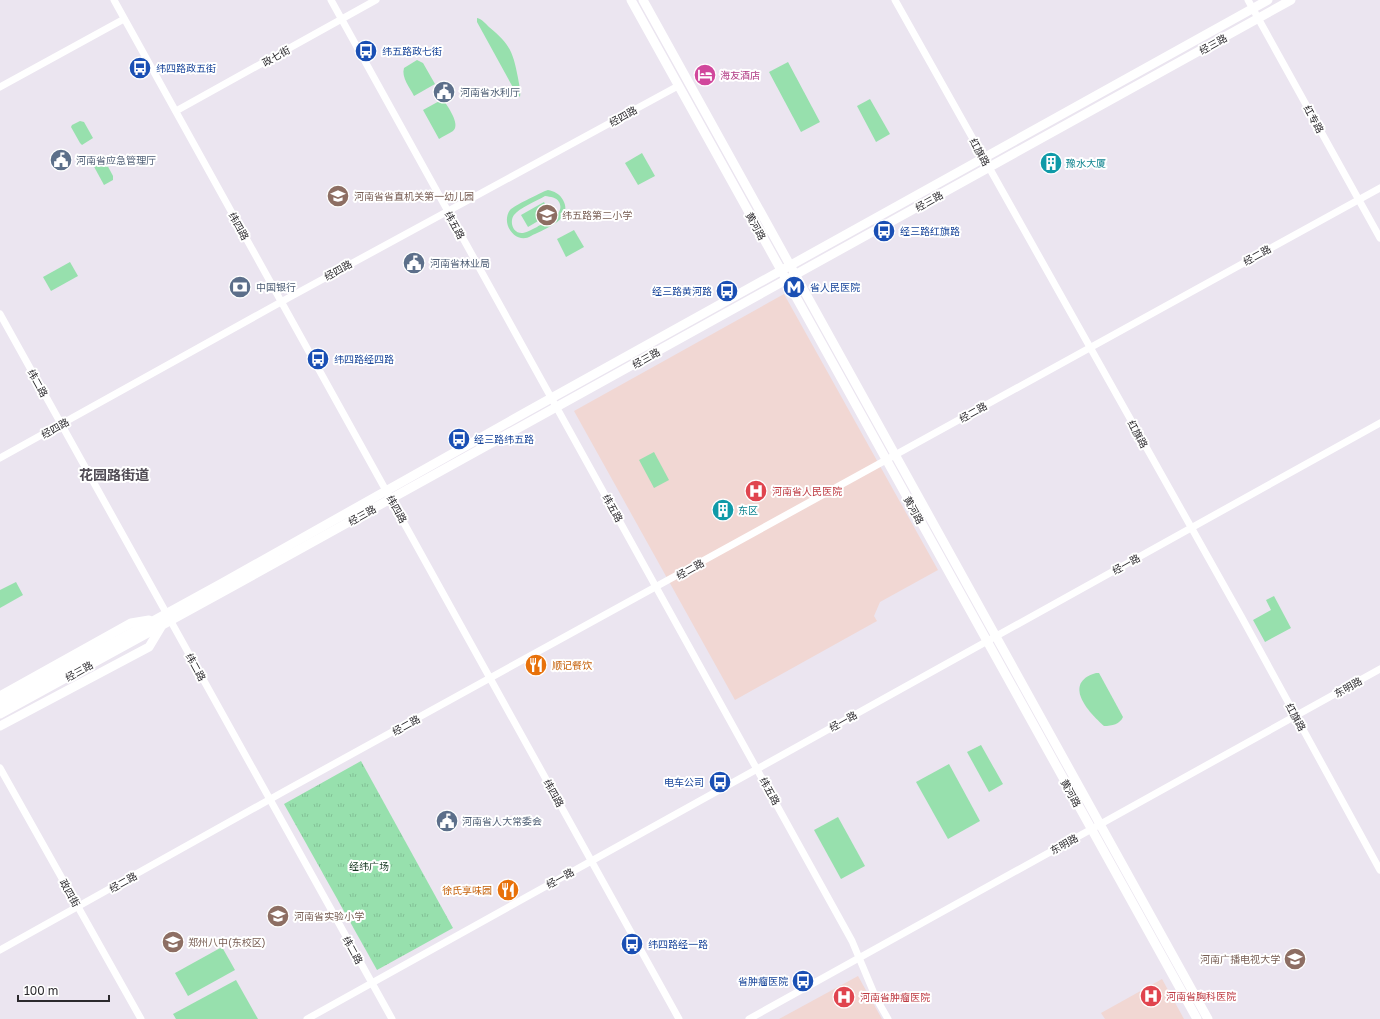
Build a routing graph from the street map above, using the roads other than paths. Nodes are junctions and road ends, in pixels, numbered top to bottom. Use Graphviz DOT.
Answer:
graph roads {
  1 [pos="114,0"];
  2 [pos="331,0"];
  3 [pos="376,0"];
  4 [pos="631,0"];
  5 [pos="643,0"];
  6 [pos="895,0"];
  7 [pos="1248,0"];
  8 [pos="1268,0"];
  9 [pos="1291,0"];
  10 [pos="1253,9"];
  11 [pos="1258,18"];
  12 [pos="124,19"];
  13 [pos="341,19"];
  14 [pos="678,86"];
  15 [pos="0,88"];
  16 [pos="176,112"];
  17 [pos="983,159"];
  18 [pos="989,168"];
  19 [pos="1380,188"];
  20 [pos="1359,200"];
  21 [pos="448,211"];
  22 [pos="1380,238"];
  23 [pos="790,266"];
  24 [pos="781,271"];
  25 [pos="795,275"];
  26 [pos="786,280"];
  27 [pos="281,302"];
  28 [pos="0,314"];
  29 [pos="1090,348"];
  30 [pos="552,398"];
  31 [pos="557,407"];
  32 [pos="1380,423"];
  33 [pos="61,424"];
  34 [pos="896,455"];
  35 [pos="0,458"];
  36 [pos="886,460"];
  37 [pos="386,490"];
  38 [pos="391,499"];
  39 [pos="1191,528"];
  40 [pos="657,587"];
  41 [pos="164,619"];
  42 [pos="996,636"];
  43 [pos="987,641"];
  44 [pos="1380,669"];
  45 [pos="490,678"];
  46 [pos="0,696"];
  47 [pos="0,705"];
  48 [pos="0,714"];
  49 [pos="1296,716"];
  50 [pos="0,726"];
  51 [pos="0,768"];
  52 [pos="757,769"];
  53 [pos="270,800"];
  54 [pos="1100,824"];
  55 [pos="1091,829"];
  56 [pos="592,861"];
  57 [pos="1380,870"];
  58 [pos="78,907"];
  59 [pos="0,950"];
  60 [pos="860,957"];
  61 [pos="372,983"];
  62 [pos="141,1019"];
  63 [pos="307,1019"];
  64 [pos="392,1019"];
  65 [pos="679,1019"];
  66 [pos="749,1019"];
  67 [pos="888,1019"];
  68 [pos="1197,1019"];
  69 [pos="1208,1019"];
  1 -- 12 [label="street, 纬四路"];
  2 -- 13 [label="street, 纬五路"];
  3 -- 13 [label="street, 政七街"];
  4 -- 14 [label="main road, 黄河路"];
  5 -- 23 [label="main road, 黄河路"];
  6 -- 17 [label="street, 红旗路"];
  7 -- 10 [label="street, 红专路"];
  8 -- 10 [label="main road, 经三路"];
  9 -- 11 [label="main road, 经三路"];
  10 -- 11 [label="street, 红专路"];
  10 -- 17 [label="main road, 经三路"];
  11 -- 18 [label="main road, 经三路"];
  11 -- 20 [label="street, 红专路"];
  12 -- 15 [label="street"];
  12 -- 16 [label="street, 纬四路"];
  13 -- 16 [label="street, 政七街"];
  13 -- 21 [label="street, 纬五路"];
  14 -- 21 [label="street, 经四路"];
  14 -- 24 [label="main road, 黄河路"];
  16 -- 27 [label="street, 纬四路"];
  17 -- 18 [label="street, 红旗路"];
  17 -- 23 [label="main road, 经三路"];
  18 -- 25 [label="main road, 经三路"];
  18 -- 29 [label="street, 红旗路"];
  19 -- 20 [label="street, 经二路"];
  20 -- 22 [label="street, 红专路"];
  20 -- 29 [label="street, 经二路"];
  21 -- 27 [label="street, 经四路"];
  21 -- 30 [label="street, 纬五路"];
  23 -- 24 [label="main road, 经三路"];
  23 -- 25 [label="main road, 黄河路"];
  24 -- 26 [label="main road, 黄河路"];
  24 -- 30 [label="main road, 经三路"];
  25 -- 26 [label="main road, 经三路"];
  25 -- 34 [label="main road, 黄河路"];
  26 -- 31 [label="main road, 经三路"];
  26 -- 36 [label="main road, 黄河路"];
  27 -- 33 [label="street, 经四路"];
  27 -- 37 [label="street, 纬四路"];
  28 -- 33 [label="street, 纬二路"];
  29 -- 34 [label="street, 经二路"];
  29 -- 39 [label="street, 红旗路"];
  30 -- 31 [label="street, 纬五路"];
  30 -- 37 [label="main road, 经三路"];
  31 -- 38 [label="main road, 经三路"];
  31 -- 40 [label="street, 纬五路"];
  32 -- 39 [label="street, 经一路"];
  33 -- 35 [label="street, 经四路"];
  33 -- 41 [label="street, 纬二路"];
  34 -- 36 [label="street, 经二路"];
  34 -- 42 [label="main road, 黄河路"];
  36 -- 40 [label="street, 经二路"];
  36 -- 43 [label="main road, 黄河路"];
  37 -- 38 [label="street, 纬四路"];
  37 -- 41 [label="main road, 经三路"];
  38 -- 41 [label="main road, 经三路"];
  38 -- 45 [label="street, 纬四路"];
  39 -- 42 [label="street, 经一路"];
  39 -- 49 [label="street, 红旗路"];
  40 -- 45 [label="street, 经二路"];
  40 -- 52 [label="street, 纬五路"];
  41 -- 46 [label="main road"];
  41 -- 47 [label="main road, 经三路"];
  41 -- 48 [label="main road, 经三路"];
  41 -- 50 [label="main road"];
  41 -- 53 [label="street, 纬二路"];
  42 -- 43 [label="street, 经一路"];
  42 -- 54 [label="main road, 黄河路"];
  43 -- 52 [label="street, 经一路"];
  43 -- 55 [label="main road, 黄河路"];
  44 -- 49 [label="street, 东明路"];
  45 -- 53 [label="street, 经二路"];
  45 -- 56 [label="street, 纬四路"];
  49 -- 54 [label="street, 东明路"];
  49 -- 57 [label="street, 红旗路"];
  51 -- 58 [label="street, 政四街"];
  52 -- 56 [label="street, 经一路"];
  52 -- 60 [label="street, 纬五路"];
  53 -- 58 [label="street, 经二路"];
  53 -- 61 [label="street, 纬二路"];
  54 -- 55 [label="street, 东明路"];
  54 -- 69 [label="main road, 黄河路"];
  55 -- 60 [label="street, 东明路"];
  55 -- 68 [label="main road, 黄河路"];
  56 -- 61 [label="street, 经一路"];
  56 -- 65 [label="street, 纬四路"];
  58 -- 59 [label="street, 经二路"];
  58 -- 62 [label="street, 政四街"];
  60 -- 66 [label="street, 东明路"];
  60 -- 67 [label="street, 纬五路"];
  61 -- 63 [label="street, 经一路"];
  61 -- 64 [label="street, 纬二路"];
}
